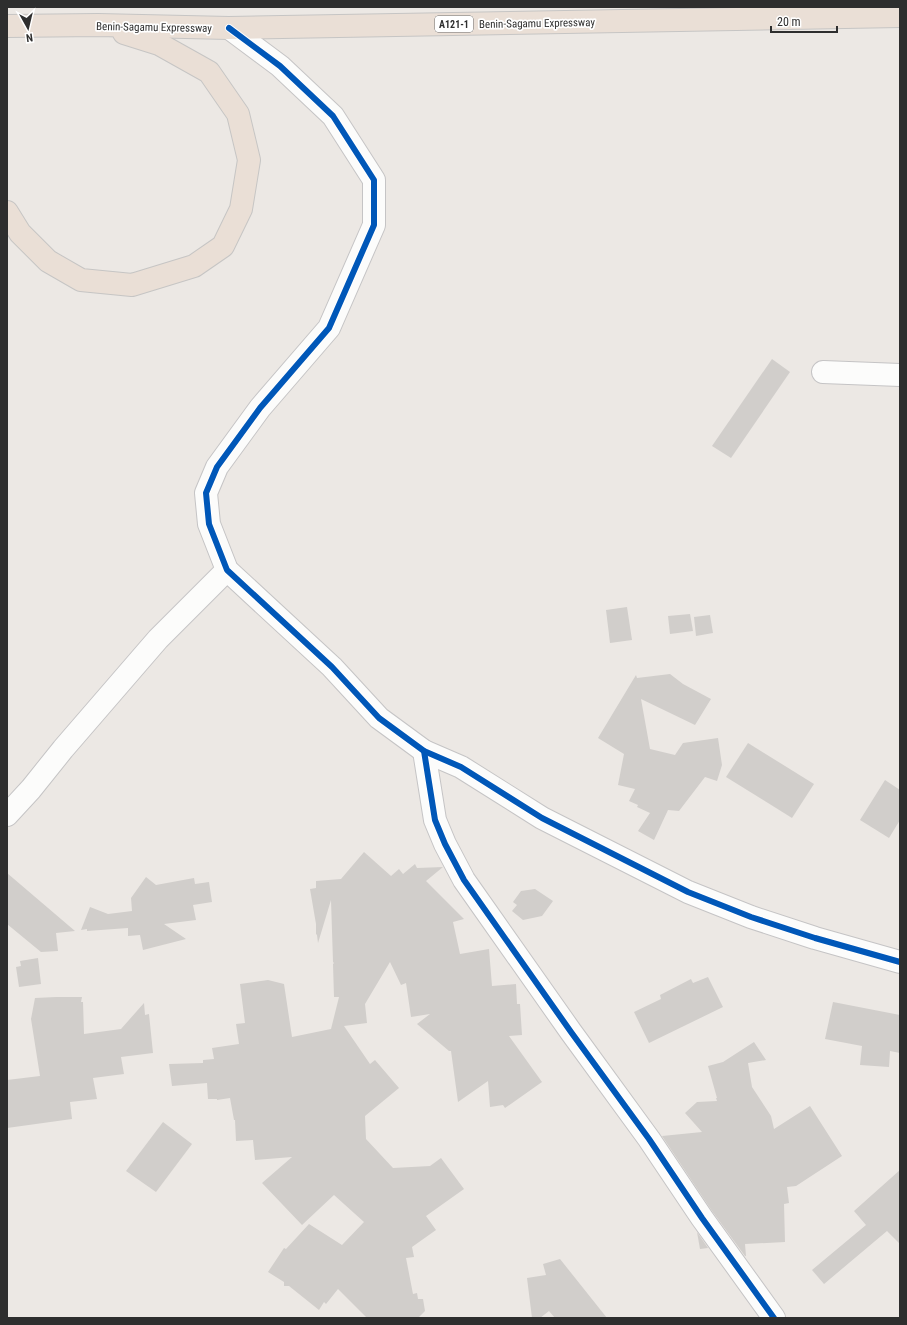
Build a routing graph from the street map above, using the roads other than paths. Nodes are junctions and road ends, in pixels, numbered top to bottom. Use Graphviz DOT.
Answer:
graph roads {
  1 [pos="900,16"];
  2 [pos="98,25"];
  3 [pos="7,26"];
  4 [pos="229,28"];
  5 [pos="7,212"];
  6 [pos="823,372"];
  7 [pos="900,375"];
  8 [pos="227,570"];
  9 [pos="424,752"];
  10 [pos="7,815"];
  11 [pos="900,962"];
  12 [pos="774,1318"];
  1 -- 4 [label="highway, Benin-Sagamu Expressway / A121-1"];
  2 -- 3 [label="highway, Benin-Sagamu Expressway / A121-1"];
  2 -- 4 [label="highway, Benin-Sagamu Expressway / A121-1"];
  2 -- 5 [label="highway"];
  4 -- 8 [label="street"];
  6 -- 7 [label="street"];
  8 -- 9 [label="street"];
  8 -- 10 [label="street"];
  9 -- 11 [label="street"];
  9 -- 12 [label="street"];
}
